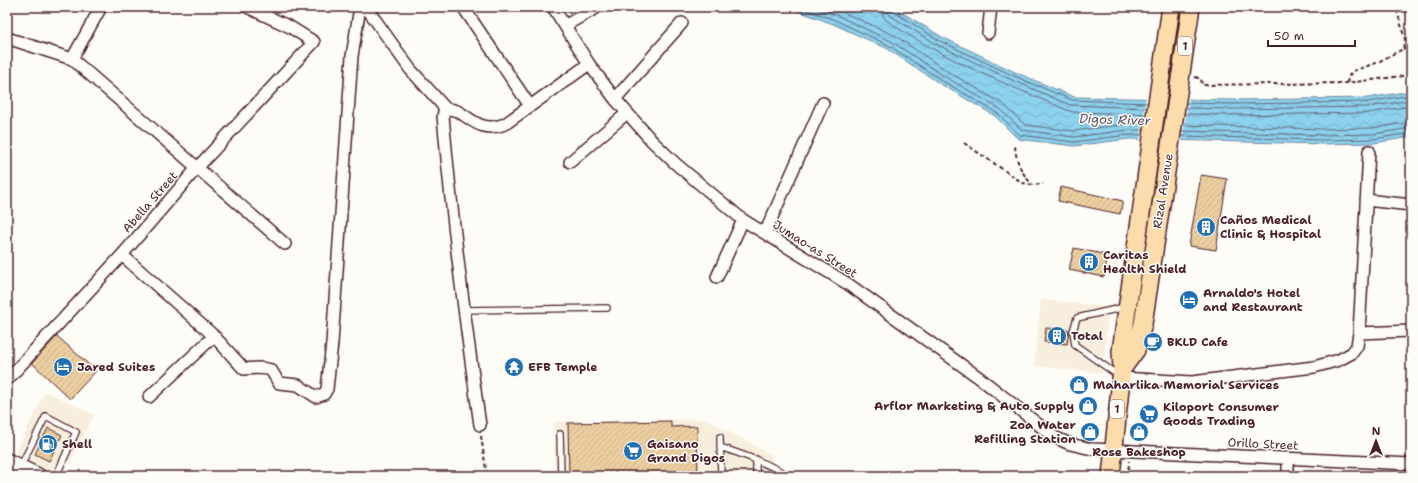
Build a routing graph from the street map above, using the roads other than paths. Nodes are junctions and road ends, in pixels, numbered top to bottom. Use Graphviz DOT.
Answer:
graph roads {
  1 [pos="101,7"];
  2 [pos="247,7"];
  3 [pos="360,7"];
  4 [pos="366,7"];
  5 [pos="463,7"];
  6 [pos="554,7"];
  7 [pos="598,7"];
  8 [pos="991,7"];
  9 [pos="1171,7"];
  10 [pos="1191,7"];
  11 [pos="682,22"];
  12 [pos="566,25"];
  13 [pos="988,33"];
  14 [pos="7,38"];
  15 [pos="72,59"];
  16 [pos="589,64"];
  17 [pos="615,99"];
  18 [pos="823,102"];
  19 [pos="530,106"];
  20 [pos="446,109"];
  21 [pos="627,113"];
  22 [pos="1155,116"];
  23 [pos="1174,119"];
  24 [pos="1369,151"];
  25 [pos="570,162"];
  26 [pos="197,168"];
  27 [pos="1366,200"];
  28 [pos="1411,205"];
  29 [pos="742,220"];
  30 [pos="765,233"];
  31 [pos="285,244"];
  32 [pos="122,255"];
  33 [pos="717,277"];
  34 [pos="1128,307"];
  35 [pos="607,308"];
  36 [pos="464,310"];
  37 [pos="1411,331"];
  38 [pos="1359,333"];
  39 [pos="214,336"];
  40 [pos="1122,373"];
  41 [pos="7,380"];
  42 [pos="149,397"];
  43 [pos="480,425"];
  44 [pos="560,434"];
  45 [pos="720,437"];
  46 [pos="720,447"];
  47 [pos="1113,449"];
  48 [pos="1288,458"];
  49 [pos="756,459"];
  50 [pos="1411,464"];
  51 [pos="25,470"];
  52 [pos="56,476"];
  53 [pos="561,476"];
  54 [pos="720,476"];
  55 [pos="756,476"];
  56 [pos="789,476"];
  57 [pos="1110,476"];
  58 [pos="1288,476"];
  1 -- 15 [label="street"];
  2 -- 26 [label="street, Abella Street"];
  3 -- 39 [label="street"];
  4 -- 20 [label="street"];
  5 -- 19 [label="street"];
  6 -- 12 [label="street, Jumao-as Street"];
  7 -- 12 [label="street"];
  8 -- 13 [label="street"];
  9 -- 22 [label="main road, Rizal Avenue / 1"];
  10 -- 23 [label="main road, Rizal Avenue / 1"];
  11 -- 17 [label="street"];
  12 -- 16 [label="street, Jumao-as Street"];
  14 -- 15 [label="street"];
  15 -- 26 [label="street"];
  16 -- 17 [label="street, Jumao-as Street"];
  16 -- 19 [label="street"];
  17 -- 21 [label="street, Jumao-as Street"];
  18 -- 30 [label="street"];
  19 -- 20 [label="street"];
  20 -- 36 [label="street"];
  21 -- 25 [label="street"];
  21 -- 29 [label="street, Jumao-as Street"];
  22 -- 23 [label="main road"];
  22 -- 34 [label="main road, Rizal Avenue / 1"];
  23 -- 40 [label="main road, Rizal Avenue / 1"];
  24 -- 27 [label="street"];
  26 -- 31 [label="street"];
  26 -- 32 [label="street, Abella Street"];
  27 -- 28 [label="street"];
  27 -- 38 [label="street"];
  29 -- 30 [label="street, Jumao-as Street"];
  29 -- 33 [label="street"];
  30 -- 47 [label="street, Jumao-as Street"];
  32 -- 39 [label="street"];
  32 -- 41 [label="street, Abella Street"];
  34 -- 40 [label="main road, Rizal Avenue / 1"];
  34 -- 40 [label="lane"];
  35 -- 36 [label="lane"];
  36 -- 43 [label="street"];
  37 -- 38 [label="street"];
  38 -- 40 [label="street"];
  39 -- 42 [label="street"];
  40 -- 47 [label="main road, Rizal Avenue / 1"];
  44 -- 53 [label="lane"];
  45 -- 46 [label="lane"];
  46 -- 49 [label="lane"];
  46 -- 54 [label="lane"];
  47 -- 48 [label="street, Orillo Street"];
  47 -- 57 [label="main road, Rizal Avenue / 1"];
  48 -- 50 [label="street, Orillo Street"];
  48 -- 58 [label="street"];
  49 -- 55 [label="lane"];
  49 -- 56 [label="lane"];
  51 -- 52 [label="lane"];
}
